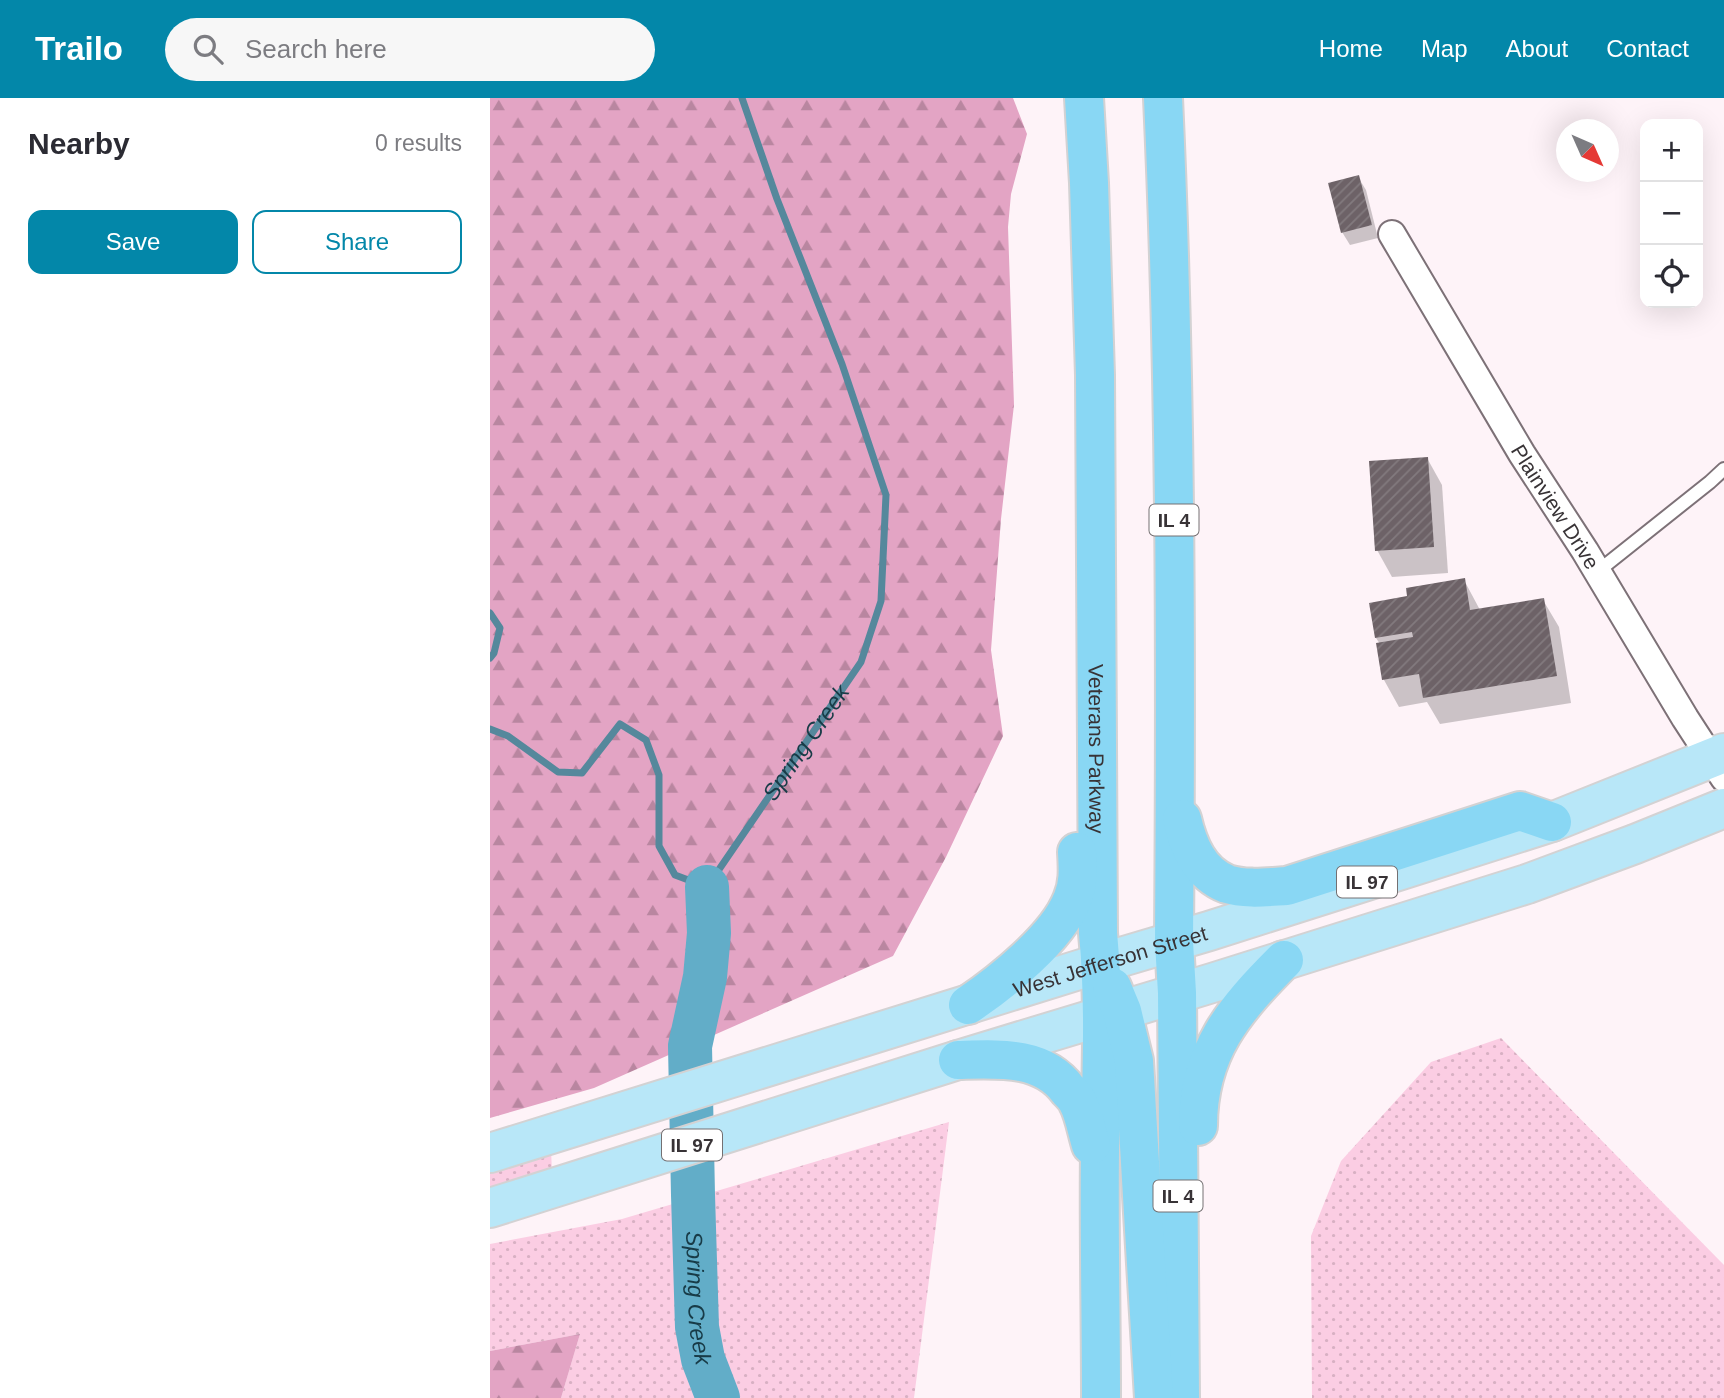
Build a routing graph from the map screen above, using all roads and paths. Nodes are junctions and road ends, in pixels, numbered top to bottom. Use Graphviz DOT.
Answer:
graph roads {
  1 [pos="1084,98"];
  2 [pos="1163,98"];
  3 [pos="1392,234"];
  4 [pos="1095,375"];
  5 [pos="1724,469"];
  6 [pos="1597,572"];
  7 [pos="1719,763"];
  8 [pos="1175,790"];
  9 [pos="1724,808"];
  10 [pos="1552,822"];
  11 [pos="1174,942"];
  12 [pos="1284,960"];
  13 [pos="1101,963"];
  14 [pos="1177,993"];
  15 [pos="968,1005"];
  16 [pos="1112,1014"];
  17 [pos="958,1060"];
  18 [pos="490,1153"];
  19 [pos="1100,1171"];
  20 [pos="490,1208"];
  21 [pos="1101,1398"];
  22 [pos="1154,1398"];
  23 [pos="1180,1398"];
  24 [pos="1199,1398"];
  1 -- 4 [label="highway, Veterans Parkway"];
  2 -- 8 [label="highway, IL 4"];
  3 -- 6 [label="street, Plainview Drive"];
  4 -- 13 [label="highway, Veterans Parkway"];
  4 -- 15 [label="highway"];
  5 -- 6 [label="lane"];
  6 -- 7 [label="street, Plainview Drive"];
  7 -- 10 [label="main road, West Jefferson Street / IL 97"];
  8 -- 10 [label="highway"];
  8 -- 11 [label="highway, IL 4"];
  9 -- 12 [label="main road, IL 97"];
  10 -- 11 [label="main road, West Jefferson Street / IL 97"];
  11 -- 13 [label="main road, West Jefferson Street / IL 97"];
  11 -- 14 [label="highway, IL 4"];
  12 -- 14 [label="main road, IL 97"];
  12 -- 24 [label="highway"];
  13 -- 15 [label="main road, West Jefferson Street / IL 97"];
  13 -- 16 [label="highway, Veterans Parkway"];
  14 -- 16 [label="main road, IL 97"];
  14 -- 23 [label="highway, IL 4"];
  15 -- 18 [label="main road, West Jefferson Street / IL 97"];
  16 -- 17 [label="main road, IL 97"];
  16 -- 19 [label="highway, Veterans Parkway"];
  16 -- 22 [label="highway"];
  17 -- 19 [label="highway"];
  17 -- 20 [label="main road, IL 97"];
  19 -- 21 [label="highway, Veterans Parkway"];
}
